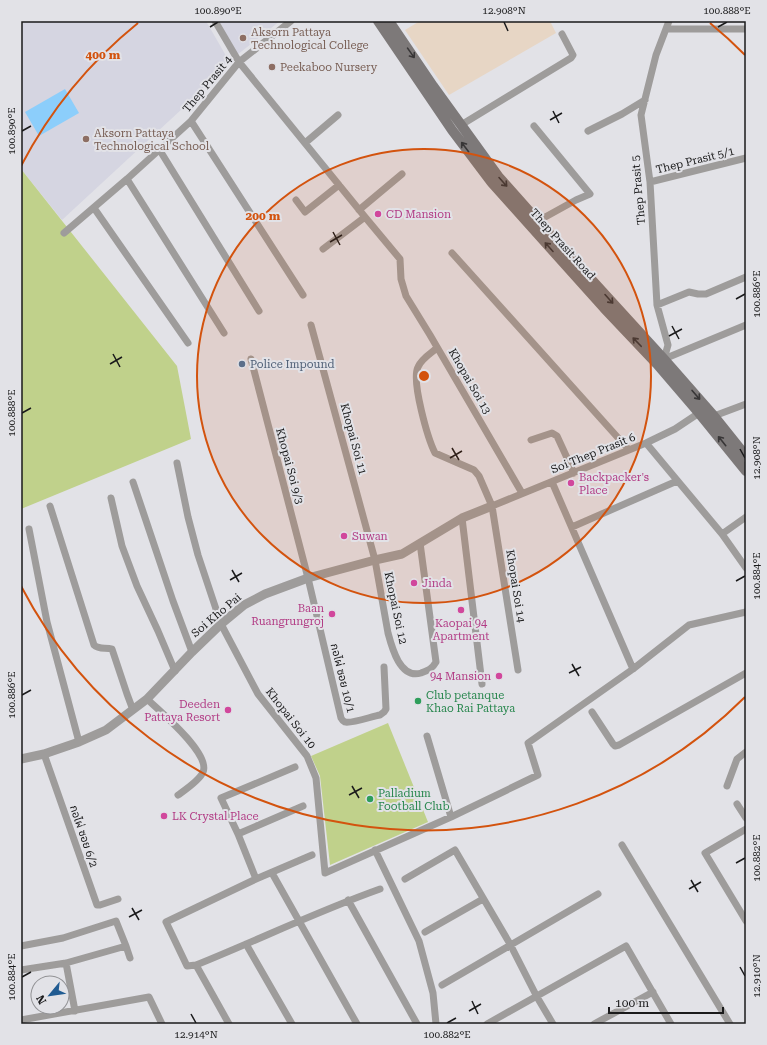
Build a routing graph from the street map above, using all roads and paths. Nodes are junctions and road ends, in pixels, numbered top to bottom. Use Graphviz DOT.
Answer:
graph roads {
  1 [pos="215,21"];
  2 [pos="291,21"];
  3 [pos="378,21"];
  4 [pos="389,21"];
  5 [pos="669,21"];
  6 [pos="666,29"];
  7 [pos="746,30"];
  8 [pos="562,34"];
  9 [pos="239,62"];
  10 [pos="645,100"];
  11 [pos="338,115"];
  12 [pos="191,121"];
  13 [pos="461,125"];
  14 [pos="534,126"];
  15 [pos="588,131"];
  16 [pos="305,143"];
  17 [pos="159,149"];
  18 [pos="746,158"];
  19 [pos="402,174"];
  20 [pos="127,179"];
  21 [pos="650,182"];
  22 [pos="339,185"];
  23 [pos="296,200"];
  24 [pos="94,208"];
  25 [pos="360,210"];
  26 [pos="365,217"];
  27 [pos="538,221"];
  28 [pos="64,234"];
  29 [pos="323,249"];
  30 [pos="452,253"];
  31 [pos="746,276"];
  32 [pos="303,295"];
  33 [pos="657,304"];
  34 [pos="259,311"];
  35 [pos="310,325"];
  36 [pos="746,326"];
  37 [pos="224,334"];
  38 [pos="188,343"];
  39 [pos="437,348"];
  40 [pos="251,359"];
  41 [pos="664,359"];
  42 [pos="746,404"];
  43 [pos="699,413"];
  44 [pos="714,416"];
  45 [pos="531,440"];
  46 [pos="646,443"];
  47 [pos="629,450"];
  48 [pos="746,456"];
  49 [pos="177,463"];
  50 [pos="746,471"];
  51 [pos="574,473"];
  52 [pos="677,481"];
  53 [pos="133,482"];
  54 [pos="552,482"];
  55 [pos="522,493"];
  56 [pos="111,498"];
  57 [pos="50,506"];
  58 [pos="492,506"];
  59 [pos="746,517"];
  60 [pos="462,518"];
  61 [pos="572,527"];
  62 [pos="29,529"];
  63 [pos="722,534"];
  64 [pos="420,544"];
  65 [pos="375,560"];
  66 [pos="746,568"];
  67 [pos="308,578"];
  68 [pos="746,612"];
  69 [pos="221,624"];
  70 [pos="192,652"];
  71 [pos="384,667"];
  72 [pos="633,669"];
  73 [pos="518,670"];
  74 [pos="175,671"];
  75 [pos="746,673"];
  76 [pos="482,684"];
  77 [pos="147,699"];
  78 [pos="133,710"];
  79 [pos="592,712"];
  80 [pos="427,736"];
  81 [pos="79,742"];
  82 [pos="746,752"];
  83 [pos="44,754"];
  84 [pos="21,760"];
  85 [pos="295,767"];
  86 [pos="727,786"];
  87 [pos="178,795"];
  88 [pos="737,804"];
  89 [pos="303,806"];
  90 [pos="451,817"];
  91 [pos="746,818"];
  92 [pos="746,829"];
  93 [pos="238,834"];
  94 [pos="622,845"];
  95 [pos="375,850"];
  96 [pos="312,855"];
  97 [pos="272,873"];
  98 [pos="256,879"];
  99 [pos="405,879"];
  100 [pos="380,889"];
  101 [pos="598,894"];
  102 [pos="118,899"];
  103 [pos="483,899"];
  104 [pos="348,900"];
  105 [pos="299,921"];
  106 [pos="746,921"];
  107 [pos="424,932"];
  108 [pos="246,944"];
  109 [pos="510,944"];
  110 [pos="21,946"];
  111 [pos="126,946"];
  112 [pos="130,958"];
  113 [pos="66,963"];
  114 [pos="196,965"];
  115 [pos="21,970"];
  116 [pos="442,985"];
  117 [pos="653,992"];
  118 [pos="537,997"];
  119 [pos="75,1011"];
  120 [pos="21,1020"];
  121 [pos="162,1024"];
  122 [pos="229,1024"];
  123 [pos="292,1024"];
  124 [pos="357,1024"];
  125 [pos="417,1024"];
  126 [pos="436,1024"];
  127 [pos="489,1024"];
  128 [pos="553,1024"];
  129 [pos="594,1024"];
  130 [pos="671,1024"];
  131 [pos="730,1024"];
  1 -- 9 [label="street, Khopai Soi 13"];
  2 -- 9 [label="street, Thep Prasit 4"];
  43 -- 3 [label="main road, Thep Prasit Road, one-way"];
  4 -- 13 [label="main road, Thep Prasit Road, one-way"];
  5 -- 6 [label="street, Thep Prasit 5"];
  6 -- 7 [label="street"];
  6 -- 10 [label="street, Thep Prasit 5"];
  8 -- 13 [label="street"];
  9 -- 12 [label="street, Thep Prasit 4"];
  9 -- 16 [label="street, Khopai Soi 13"];
  10 -- 15 [label="street"];
  10 -- 21 [label="street, Thep Prasit 5"];
  11 -- 16 [label="street"];
  12 -- 17 [label="street, Thep Prasit 4"];
  12 -- 32 [label="street"];
  13 -- 27 [label="main road, Thep Prasit Road, one-way"];
  14 -- 27 [label="street"];
  16 -- 22 [label="street, Khopai Soi 13"];
  17 -- 20 [label="street, Thep Prasit 4"];
  17 -- 34 [label="street"];
  18 -- 21 [label="street, Thep Prasit 5/1"];
  19 -- 25 [label="street"];
  20 -- 24 [label="street, Thep Prasit 4"];
  20 -- 37 [label="street"];
  21 -- 33 [label="street, Thep Prasit 5"];
  22 -- 23 [label="street"];
  22 -- 25 [label="street, Khopai Soi 13"];
  24 -- 28 [label="street, Thep Prasit 4"];
  24 -- 38 [label="street"];
  25 -- 26 [label="street, Khopai Soi 13"];
  26 -- 29 [label="street"];
  26 -- 39 [label="street, Khopai Soi 13"];
  27 -- 41 [label="main road, Thep Prasit Road, one-way"];
  30 -- 47 [label="street"];
  31 -- 33 [label="street"];
  33 -- 41 [label="street, Thep Prasit 5"];
  35 -- 65 [label="street, Khopai Soi 11"];
  36 -- 41 [label="street"];
  39 -- 55 [label="street, Khopai Soi 13"];
  39 -- 58 [label="street, Khopai Soi 14"];
  40 -- 67 [label="street, Khopai Soi 9/3"];
  41 -- 44 [label="main road, Thep Prasit Road, one-way"];
  42 -- 44 [label="street"];
  43 -- 44 [label="main road"];
  43 -- 46 [label="street, Soi Thep Prasit 6"];
  50 -- 43 [label="main road, Thep Prasit Road, one-way"];
  44 -- 48 [label="main road, Thep Prasit Road"];
  45 -- 51 [label="street"];
  46 -- 47 [label="street, Soi Thep Prasit 6"];
  46 -- 52 [label="street"];
  47 -- 51 [label="street, Soi Thep Prasit 6"];
  49 -- 69 [label="street"];
  51 -- 54 [label="street, Soi Thep Prasit 6"];
  52 -- 61 [label="street"];
  52 -- 63 [label="street"];
  53 -- 70 [label="street"];
  54 -- 55 [label="street, Soi Thep Prasit 6"];
  54 -- 61 [label="street"];
  55 -- 58 [label="street, Soi Thep Prasit 6"];
  56 -- 74 [label="street"];
  57 -- 78 [label="street"];
  58 -- 60 [label="street, Soi Kho Pai"];
  58 -- 73 [label="street, Khopai Soi 14"];
  59 -- 63 [label="street"];
  60 -- 64 [label="street, Soi Kho Pai"];
  60 -- 76 [label="street"];
  61 -- 72 [label="street"];
  62 -- 81 [label="street"];
  63 -- 66 [label="street"];
  64 -- 65 [label="street, Soi Kho Pai"];
  64 -- 65 [label="street, Khopai Soi 12"];
  65 -- 67 [label="street, Soi Kho Pai"];
  67 -- 69 [label="street, Soi Kho Pai"];
  67 -- 71 [label="street, กอไผ่ ซอย 10/1"];
  68 -- 72 [label="street"];
  69 -- 70 [label="street, Soi Kho Pai"];
  69 -- 95 [label="street, Khopai Soi 10"];
  70 -- 74 [label="street, Soi Kho Pai"];
  72 -- 90 [label="street"];
  74 -- 77 [label="street, Soi Kho Pai"];
  75 -- 79 [label="street"];
  77 -- 78 [label="street, Soi Kho Pai"];
  77 -- 87 [label="street"];
  78 -- 81 [label="street, Soi Kho Pai"];
  80 -- 90 [label="street"];
  81 -- 83 [label="street, Soi Kho Pai"];
  82 -- 86 [label="street"];
  83 -- 84 [label="street, Soi Kho Pai"];
  83 -- 102 [label="street, กอไผ่ ซอย 6/2"];
  85 -- 93 [label="street"];
  88 -- 91 [label="street"];
  89 -- 93 [label="street"];
  90 -- 95 [label="street"];
  92 -- 106 [label="street"];
  93 -- 98 [label="street"];
  94 -- 131 [label="street"];
  95 -- 126 [label="street"];
  96 -- 97 [label="street"];
  97 -- 98 [label="street"];
  97 -- 105 [label="street"];
  98 -- 114 [label="street"];
  99 -- 103 [label="street"];
  100 -- 104 [label="street"];
  101 -- 109 [label="street"];
  103 -- 107 [label="street"];
  103 -- 109 [label="street"];
  104 -- 105 [label="street"];
  104 -- 125 [label="street"];
  105 -- 108 [label="street"];
  105 -- 124 [label="street"];
  108 -- 114 [label="street"];
  108 -- 123 [label="street"];
  109 -- 116 [label="street"];
  109 -- 118 [label="street"];
  110 -- 111 [label="street"];
  111 -- 112 [label="street"];
  111 -- 113 [label="street"];
  113 -- 115 [label="street"];
  113 -- 119 [label="street"];
  114 -- 122 [label="street"];
  117 -- 118 [label="street"];
  117 -- 129 [label="street"];
  117 -- 130 [label="street"];
  118 -- 127 [label="street"];
  118 -- 128 [label="street"];
  119 -- 120 [label="street"];
  119 -- 121 [label="street"];
}
